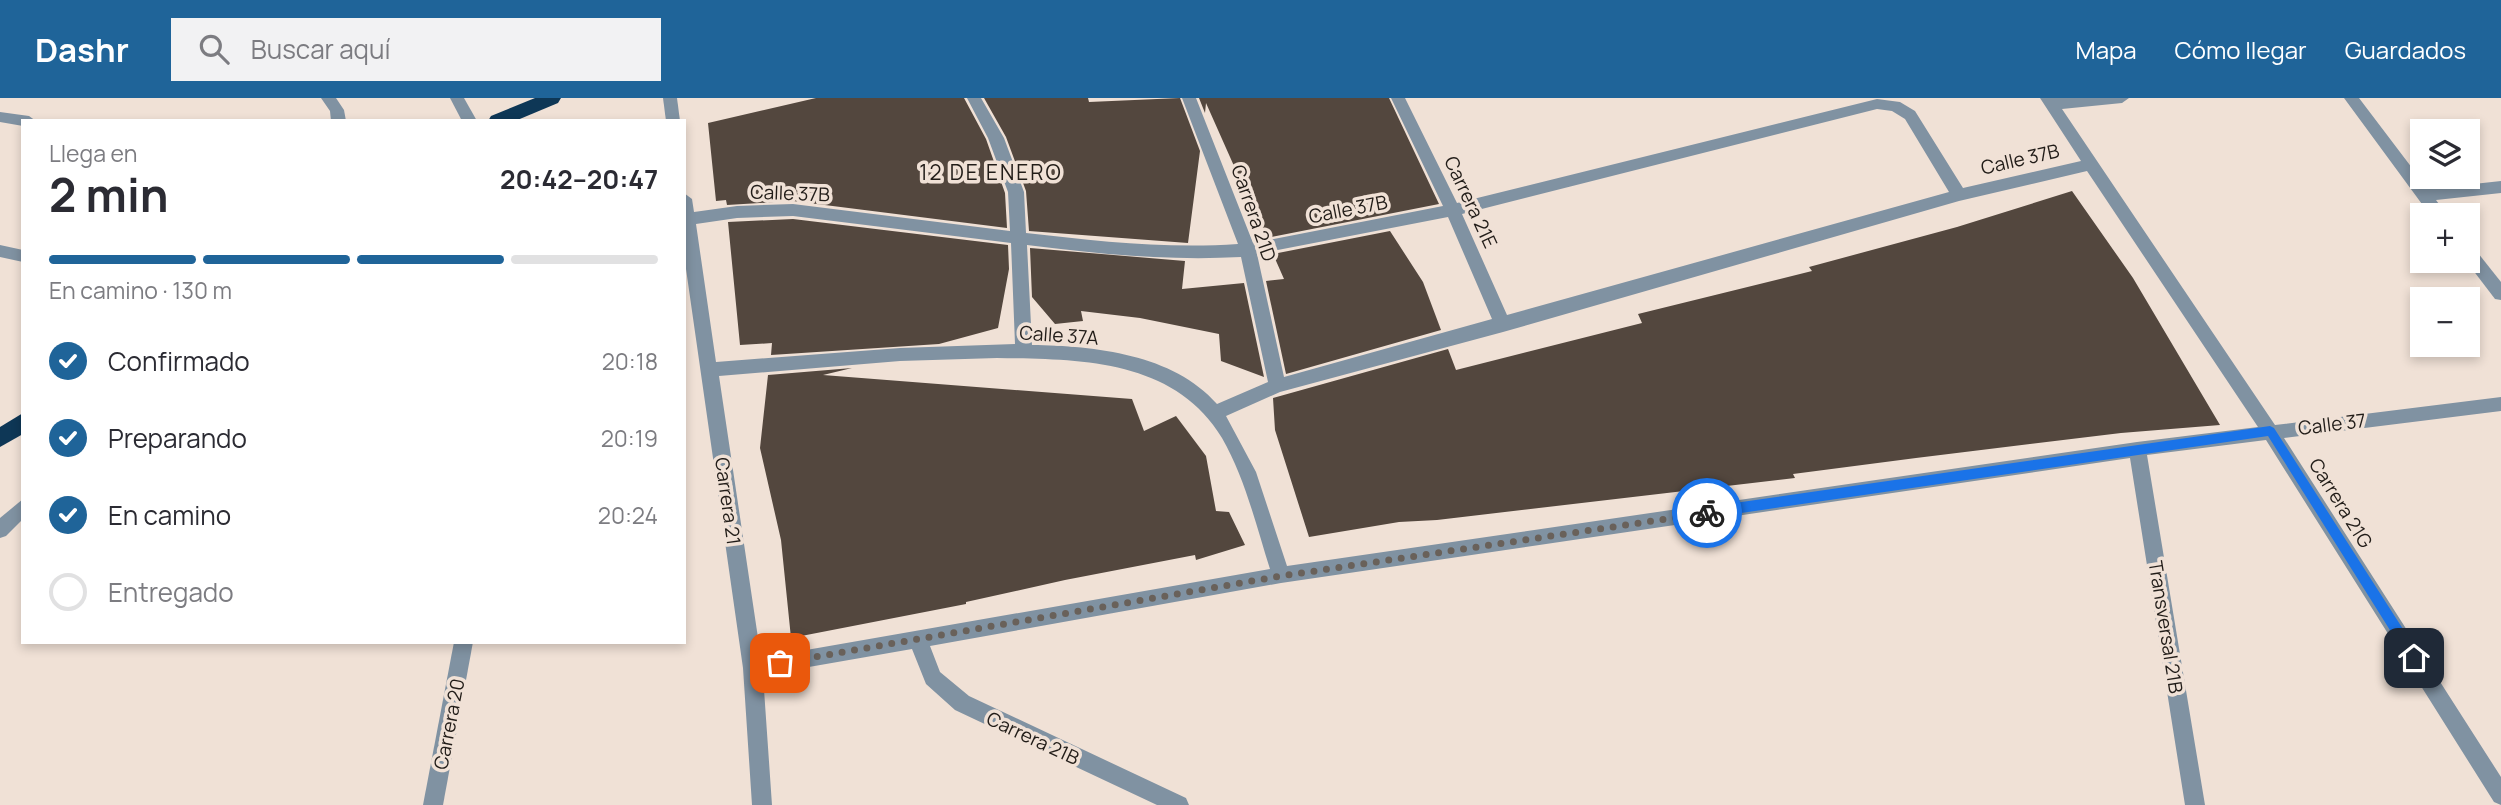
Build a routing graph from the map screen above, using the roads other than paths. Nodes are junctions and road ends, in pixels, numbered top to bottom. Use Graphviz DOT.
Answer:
graph roads {
  1 [pos="328,98"];
  2 [pos="457,98"];
  3 [pos="552,98"];
  4 [pos="671,98"];
  5 [pos="974,98"];
  6 [pos="1189,98"];
  7 [pos="1398,98"];
  8 [pos="2122,98"];
  9 [pos="2351,98"];
  10 [pos="2050,101"];
  11 [pos="0,117"];
  12 [pos="339,119"];
  13 [pos="469,119"];
  14 [pos="502,119"];
  15 [pos="673,119"];
  16 [pos="21,120"];
  17 [pos="2091,164"];
  18 [pos="2501,187"];
  19 [pos="1958,195"];
  20 [pos="2424,195"];
  21 [pos="2430,203"];
  22 [pos="1453,210"];
  23 [pos="686,212"];
  24 [pos="687,219"];
  25 [pos="1020,241"];
  26 [pos="1248,250"];
  27 [pos="0,251"];
  28 [pos="21,256"];
  29 [pos="2480,267"];
  30 [pos="2501,294"];
  31 [pos="1503,325"];
  32 [pos="1024,352"];
  33 [pos="709,370"];
  34 [pos="1277,386"];
  35 [pos="2501,404"];
  36 [pos="1214,413"];
  37 [pos="21,423"];
  38 [pos="2270,431"];
  39 [pos="0,438"];
  40 [pos="2137,449"];
  41 [pos="21,509"];
  42 [pos="0,530"];
  43 [pos="1281,576"];
  44 [pos="917,638"];
  45 [pos="464,644"];
  46 [pos="753,668"];
  47 [pos="2501,794"];
  48 [pos="433,805"];
  49 [pos="762,805"];
  50 [pos="1179,805"];
  51 [pos="2195,805"];
  1 -- 12 [label="street"];
  2 -- 13 [label="street"];
  3 -- 14 [label="highway"];
  4 -- 15 [label="street"];
  5 -- 25 [label="street"];
  6 -- 26 [label="street, Carrera 21D"];
  7 -- 22 [label="street, Carrera 21E"];
  8 -- 10 [label="street"];
  9 -- 20 [label="street"];
  10 -- 17 [label="street, Carrera 21G"];
  11 -- 16 [label="street"];
  17 -- 19 [label="street, Calle 37B"];
  17 -- 38 [label="street, Carrera 21G"];
  18 -- 20 [label="street"];
  19 -- 22 [label="street, Calle 37B"];
  19 -- 31 [label="street, Calle 37B"];
  20 -- 21 [label="street"];
  22 -- 26 [label="street, Calle 37B"];
  22 -- 31 [label="street, Carrera 21E"];
  23 -- 24 [label="street, Carrera 21"];
  24 -- 25 [label="street, Calle 37B"];
  24 -- 33 [label="street, Carrera 21"];
  25 -- 26 [label="street, Calle 37B"];
  25 -- 32 [label="street"];
  26 -- 34 [label="street, Carrera 21D"];
  27 -- 28 [label="street"];
  29 -- 30 [label="street"];
  31 -- 34 [label="street, Calle 37B"];
  32 -- 33 [label="street, Calle 37A"];
  32 -- 36 [label="street, Calle 37A"];
  33 -- 46 [label="street, Carrera 21"];
  34 -- 36 [label="street, Calle 37B"];
  35 -- 38 [label="street, Calle 37"];
  36 -- 43 [label="street, Calle 37A"];
  37 -- 39 [label="highway"];
  38 -- 40 [label="street, Calle 37"];
  38 -- 47 [label="street, Carrera 21G"];
  40 -- 43 [label="street, Calle 37"];
  40 -- 51 [label="street, Transversal 21B"];
  41 -- 42 [label="street"];
  43 -- 44 [label="street, Calle 37"];
  44 -- 46 [label="street, Calle 37"];
  44 -- 50 [label="street, Carrera 21B"];
  45 -- 48 [label="street, Carrera 20"];
  46 -- 49 [label="street, Carrera 21"];
}
